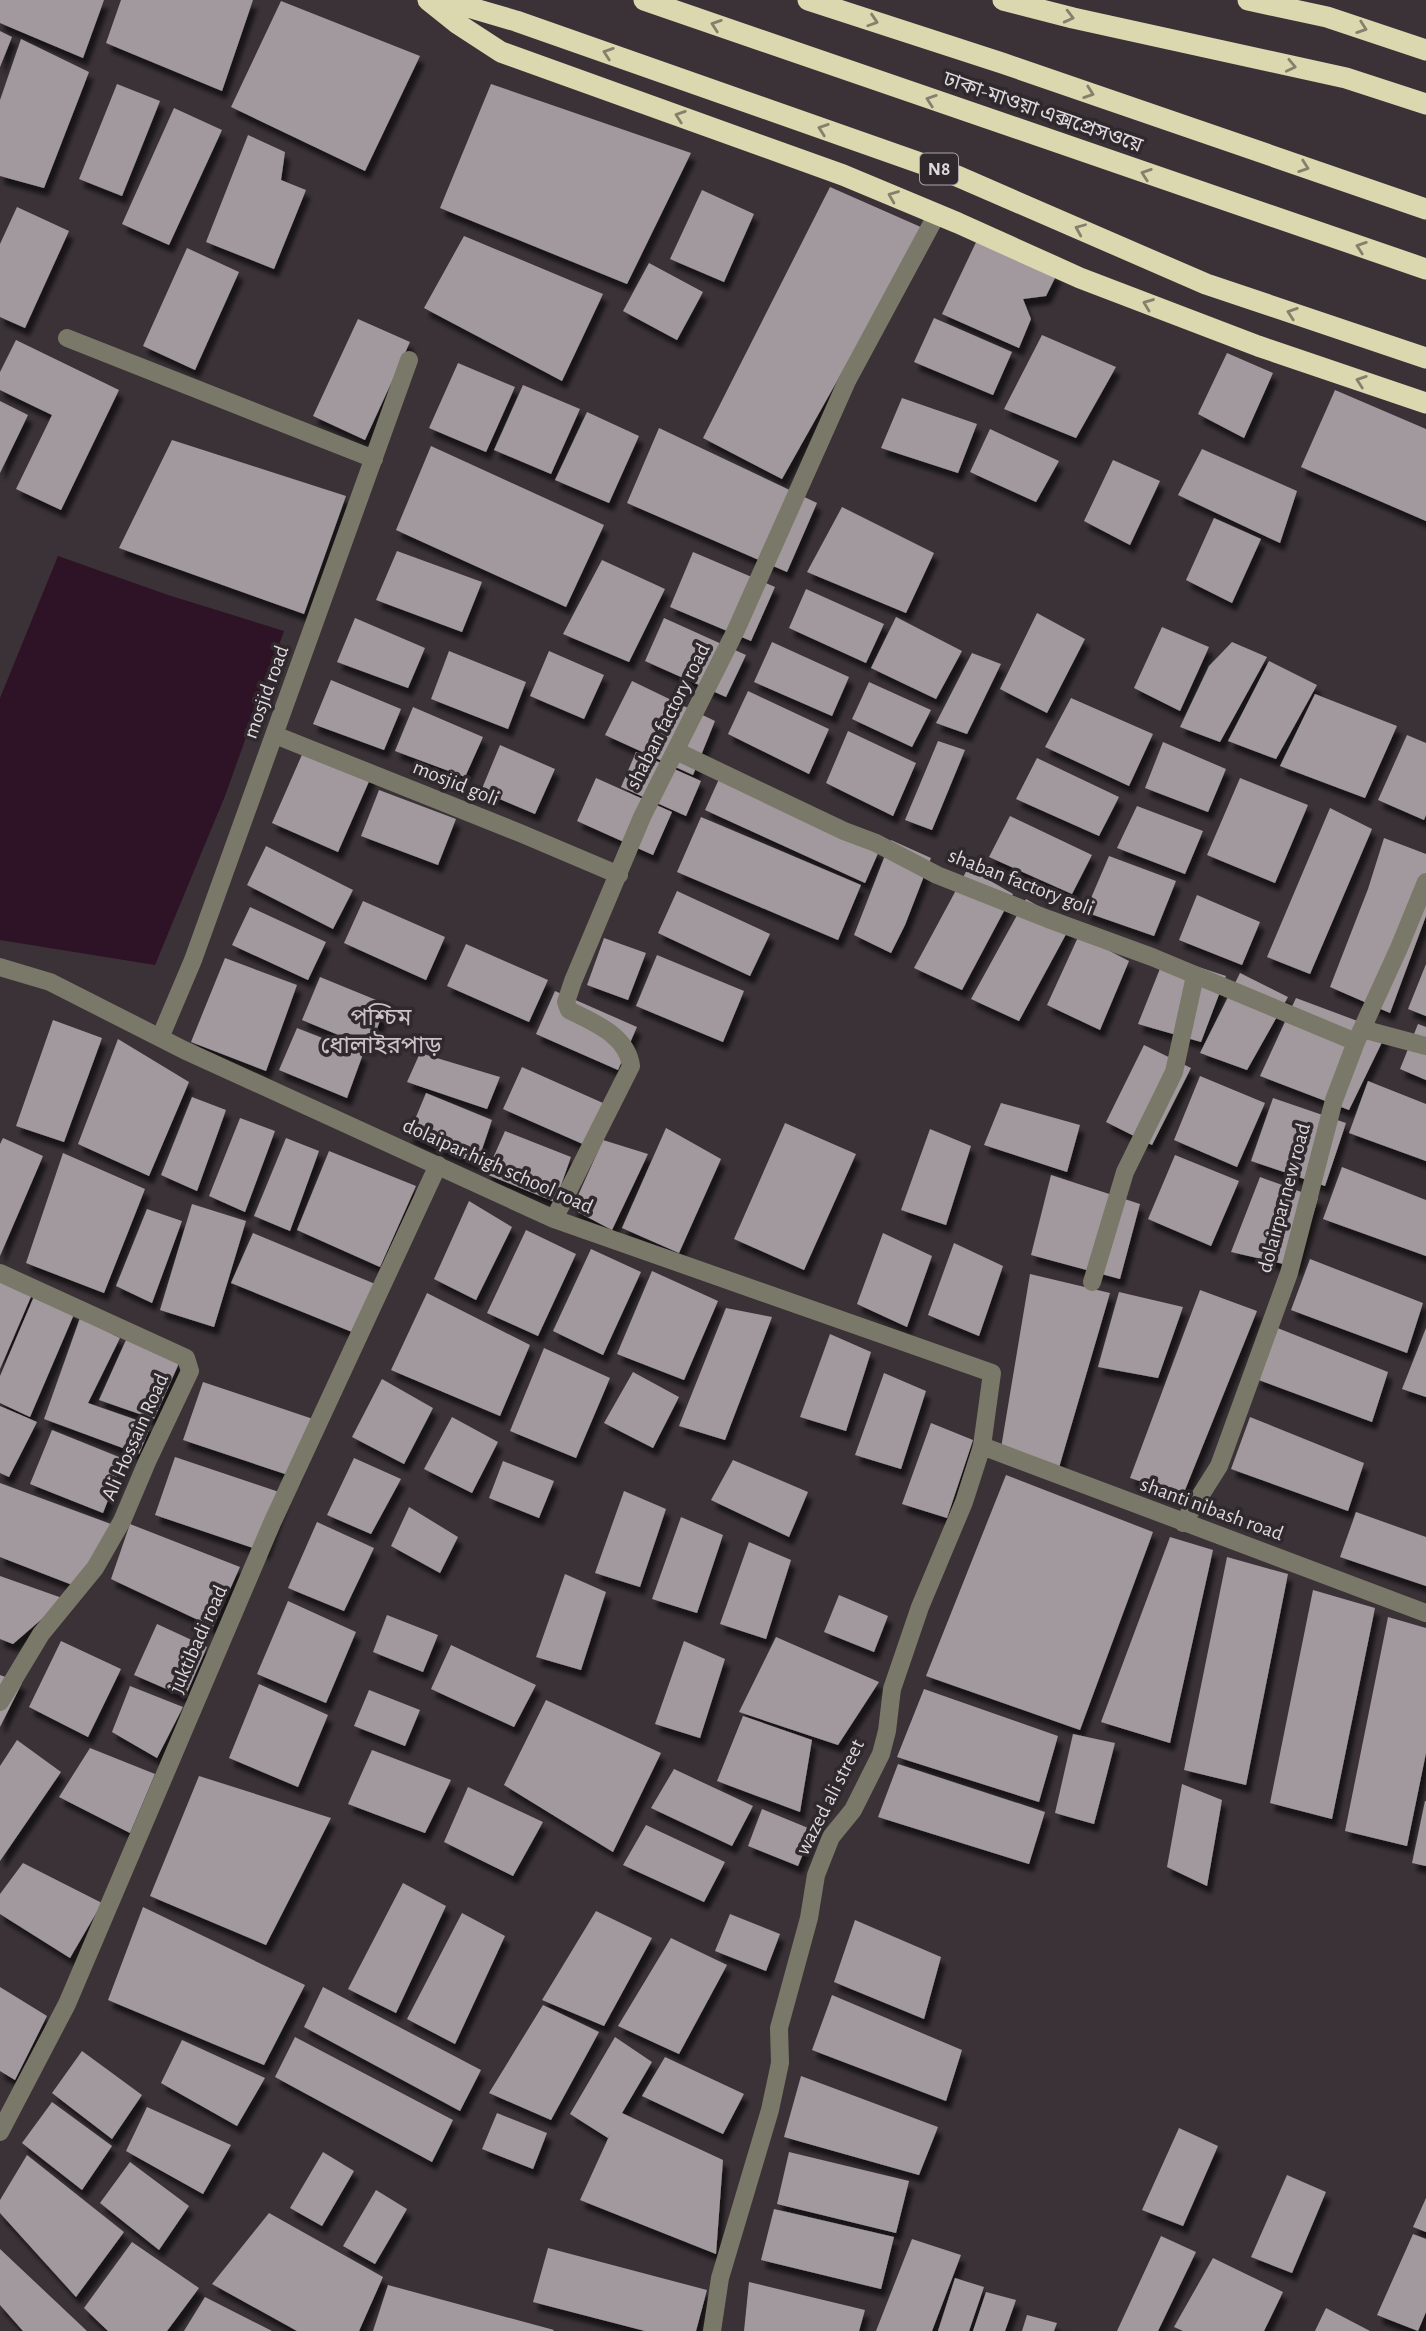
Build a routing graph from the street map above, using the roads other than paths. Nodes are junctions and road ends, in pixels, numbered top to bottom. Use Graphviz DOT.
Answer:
graph roads {
  1 [pos="428,0"];
  2 [pos="444,0"];
  3 [pos="644,0"];
  4 [pos="808,0"];
  5 [pos="1003,0"];
  6 [pos="1248,0"];
  7 [pos="1426,50"];
  8 [pos="1426,104"];
  9 [pos="1426,209"];
  10 [pos="937,214"];
  11 [pos="1426,269"];
  12 [pos="67,338"];
  13 [pos="1426,358"];
  14 [pos="409,360"];
  15 [pos="1426,404"];
  16 [pos="374,459"];
  17 [pos="275,736"];
  18 [pos="676,751"];
  19 [pos="619,875"];
  20 [pos="1426,882"];
  21 [pos="0,967"];
  22 [pos="1195,976"];
  23 [pos="1359,1036"];
  24 [pos="160,1038"];
  25 [pos="1426,1046"];
  26 [pos="439,1165"];
  27 [pos="554,1219"];
  28 [pos="0,1273"];
  29 [pos="1092,1282"];
  30 [pos="992,1373"];
  31 [pos="982,1446"];
  32 [pos="1183,1523"];
  33 [pos="1426,1613"];
  34 [pos="0,1702"];
  35 [pos="0,2132"];
  36 [pos="712,2331"];
  10 -- 1 [label="highway, one-way"];
  13 -- 2 [label="highway, N8, one-way"];
  11 -- 3 [label="highway, ঢাকা-মাওয়া এক্সপ্রেসওয়ে, one-way"];
  4 -- 9 [label="highway, ঢাকা-মাওয়া এক্সপ্রেসওয়ে, one-way"];
  5 -- 8 [label="highway, one-way"];
  6 -- 7 [label="highway, one-way"];
  15 -- 10 [label="highway, one-way"];
  10 -- 18 [label="street, shaban factory road"];
  12 -- 16 [label="street"];
  14 -- 16 [label="street, mosjid road"];
  16 -- 17 [label="street, mosjid road"];
  17 -- 19 [label="street, mosjid goli"];
  17 -- 24 [label="street, mosjid road"];
  18 -- 19 [label="street, shaban factory road"];
  18 -- 22 [label="street, shaban factory goli"];
  19 -- 27 [label="street, shaban factory road"];
  20 -- 23 [label="street, dolairpar new road"];
  21 -- 24 [label="street, dolaipar high school road"];
  22 -- 23 [label="street, shaban factory goli"];
  22 -- 29 [label="street"];
  23 -- 25 [label="street, shaban factory goli"];
  23 -- 32 [label="street, dolairpar new road"];
  24 -- 26 [label="street, dolaipar high school road"];
  26 -- 27 [label="street, dolaipar high school road"];
  26 -- 35 [label="street, juktibadi road"];
  27 -- 30 [label="street, dolaipar high school road"];
  28 -- 34 [label="street, Ali Hossain Road"];
  30 -- 31 [label="street, wazed ali street"];
  31 -- 32 [label="street, shanti nibash road"];
  31 -- 36 [label="street, wazed ali street"];
  32 -- 33 [label="street, shanti nibash road"];
}
